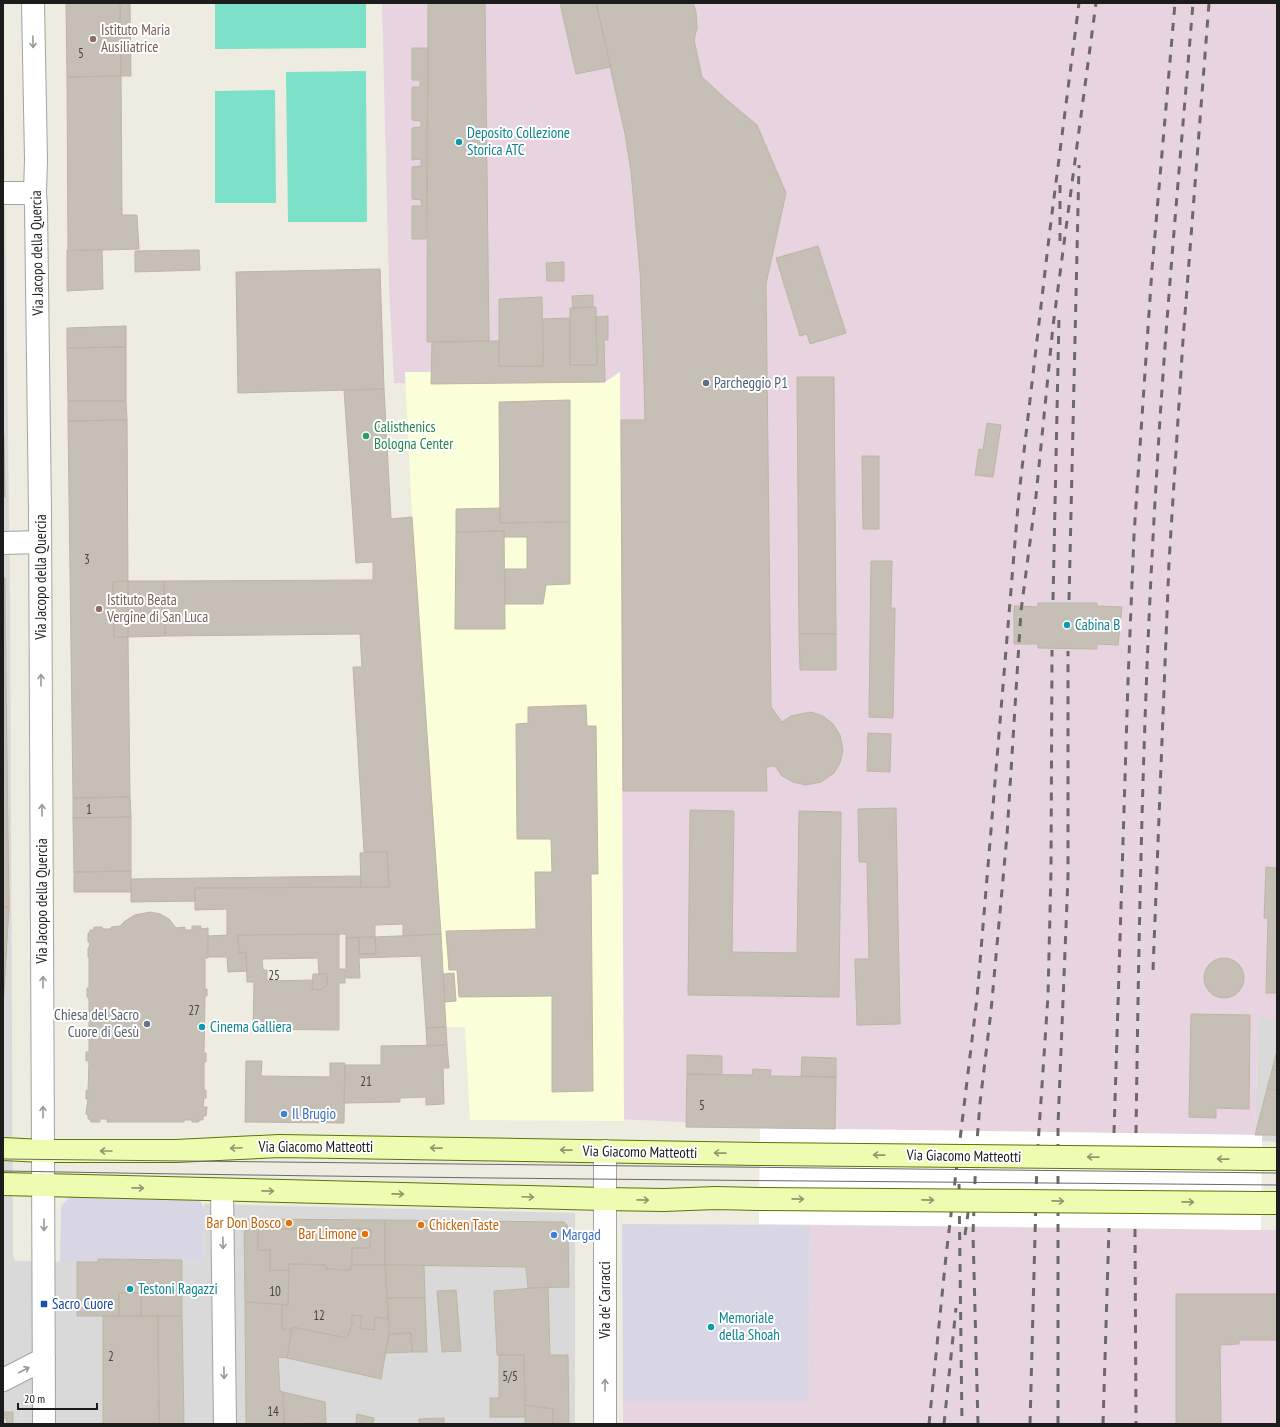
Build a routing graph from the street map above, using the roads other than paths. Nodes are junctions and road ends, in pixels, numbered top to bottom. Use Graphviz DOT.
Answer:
graph roads {
  1 [pos="33,3"];
  2 [pos="35,192"];
  3 [pos="3,193"];
  4 [pos="40,542"];
  5 [pos="3,543"];
  6 [pos="3,1149"];
  7 [pos="44,1151"];
  8 [pos="605,1151"];
  9 [pos="1270,1159"];
  10 [pos="3,1184"];
  11 [pos="44,1186"];
  12 [pos="222,1190"];
  13 [pos="604,1199"];
  14 [pos="1269,1203"];
  15 [pos="44,1359"];
  16 [pos="3,1380"];
  17 [pos="44,1424"];
  18 [pos="225,1424"];
  19 [pos="605,1424"];
  1 -- 2 [label="street, Via Jacopo della Quercia, one-way"];
  2 -- 3 [label="street"];
  2 -- 4 [label="street, Via Jacopo della Quercia"];
  4 -- 5 [label="street"];
  7 -- 4 [label="street, Via Jacopo della Quercia, one-way"];
  6 -- 7 [label="main road, Via Giacomo Matteotti"];
  8 -- 7 [label="main road, Via Giacomo Matteotti, one-way"];
  7 -- 11 [label="street, Via Jacopo della Quercia"];
  9 -- 8 [label="main road, Via Giacomo Matteotti, one-way, bridge"];
  8 -- 13 [label="street, Via de' Carracci"];
  10 -- 11 [label="main road"];
  11 -- 12 [label="main road, one-way"];
  11 -- 15 [label="street, Via Jacopo della Quercia, one-way"];
  12 -- 13 [label="main road, one-way"];
  12 -- 18 [label="street, one-way"];
  13 -- 14 [label="main road, one-way, bridge"];
  19 -- 13 [label="street, Via de' Carracci, one-way"];
  16 -- 15 [label="street, one-way"];
  15 -- 17 [label="street, Via Jacopo della Quercia"];
}
